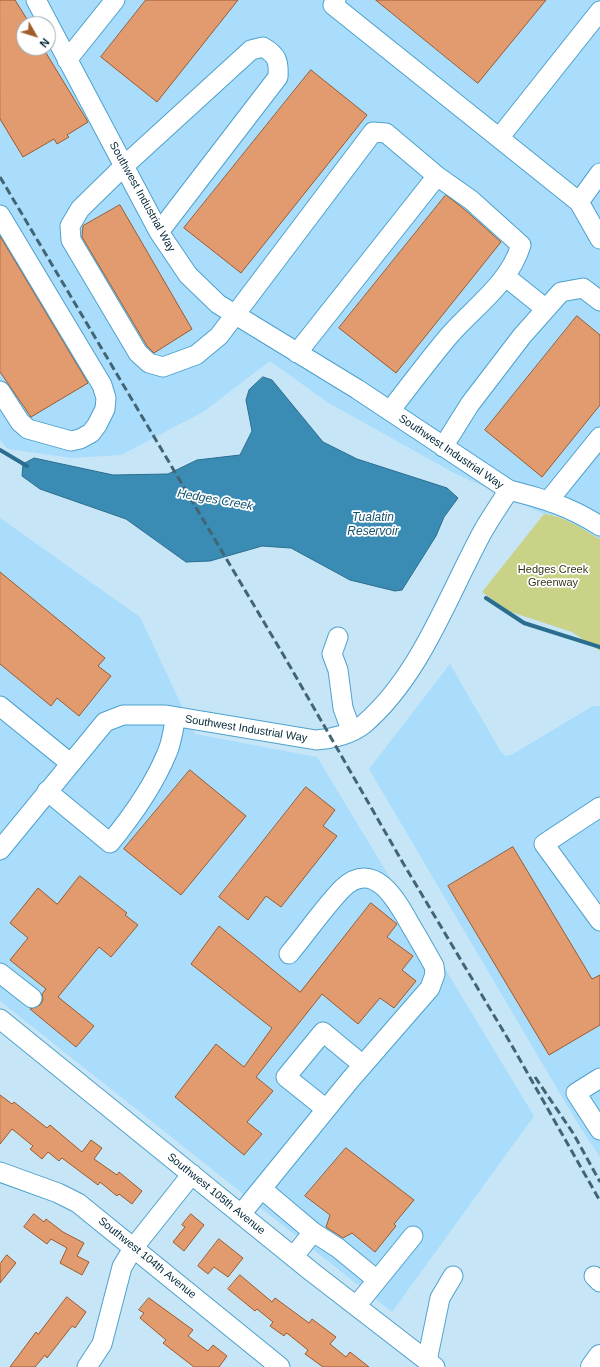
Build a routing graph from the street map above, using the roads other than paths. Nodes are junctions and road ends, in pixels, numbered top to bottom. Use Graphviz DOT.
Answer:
graph roads {
  1 [pos="36,0"];
  2 [pos="115,0"];
  3 [pos="336,0"];
  4 [pos="600,11"];
  5 [pos="67,60"];
  6 [pos="499,138"];
  7 [pos="124,166"];
  8 [pos="600,173"];
  9 [pos="437,176"];
  10 [pos="579,202"];
  11 [pos="0,215"];
  12 [pos="160,232"];
  13 [pos="600,239"];
  14 [pos="506,277"];
  15 [pos="600,301"];
  16 [pos="546,309"];
  17 [pos="234,314"];
  18 [pos="297,352"];
  19 [pos="0,391"];
  20 [pos="390,411"];
  21 [pos="600,437"];
  22 [pos="443,447"];
  23 [pos="509,490"];
  24 [pos="549,500"];
  25 [pos="600,526"];
  26 [pos="338,637"];
  27 [pos="4,713"];
  28 [pos="176,717"];
  29 [pos="351,730"];
  30 [pos="70,763"];
  31 [pos="47,791"];
  32 [pos="600,807"];
  33 [pos="3,841"];
  34 [pos="600,921"];
  35 [pos="289,954"];
  36 [pos="0,972"];
  37 [pos="32,998"];
  38 [pos="0,1018"];
  39 [pos="364,1065"];
  40 [pos="600,1078"];
  41 [pos="326,1109"];
  42 [pos="600,1130"];
  43 [pos="0,1172"];
  44 [pos="192,1174"];
  45 [pos="262,1189"];
  46 [pos="241,1214"];
  47 [pos="313,1232"];
  48 [pos="413,1236"];
  49 [pos="134,1247"];
  50 [pos="294,1256"];
  51 [pos="453,1276"];
  52 [pos="377,1280"];
  53 [pos="357,1305"];
  54 [pos="600,1356"];
  55 [pos="431,1364"];
  56 [pos="276,1366"];
  57 [pos="87,1367"];
  58 [pos="592,1367"];
  1 -- 5 [label="street, Southwest Industrial Way"];
  2 -- 5 [label="street"];
  3 -- 6 [label="street"];
  4 -- 6 [label="street"];
  5 -- 7 [label="street, Southwest Industrial Way"];
  6 -- 10 [label="street"];
  7 -- 12 [label="street, Southwest Industrial Way"];
  7 -- 12 [label="street"];
  7 -- 17 [label="street"];
  8 -- 10 [label="street"];
  9 -- 14 [label="street"];
  9 -- 17 [label="street"];
  9 -- 18 [label="street"];
  10 -- 13 [label="street"];
  11 -- 19 [label="street"];
  12 -- 17 [label="street, Southwest Industrial Way"];
  14 -- 16 [label="street"];
  14 -- 20 [label="street"];
  15 -- 16 [label="street"];
  16 -- 22 [label="street"];
  17 -- 18 [label="street, Southwest Industrial Way"];
  18 -- 20 [label="street, Southwest Industrial Way"];
  20 -- 22 [label="street, Southwest Industrial Way"];
  21 -- 24 [label="street"];
  22 -- 23 [label="street, Southwest Industrial Way"];
  23 -- 24 [label="street"];
  23 -- 29 [label="street, Southwest Industrial Way"];
  24 -- 25 [label="street"];
  26 -- 29 [label="street"];
  27 -- 30 [label="street"];
  28 -- 29 [label="street, Southwest Industrial Way"];
  28 -- 30 [label="street, Southwest Industrial Way"];
  28 -- 31 [label="street"];
  30 -- 31 [label="street, Southwest Industrial Way"];
  31 -- 33 [label="street, Southwest Industrial Way"];
  32 -- 34 [label="street"];
  35 -- 39 [label="street"];
  36 -- 37 [label="street"];
  38 -- 44 [label="street, Southwest 105th Avenue"];
  39 -- 41 [label="street"];
  39 -- 41 [label="street"];
  40 -- 42 [label="street"];
  41 -- 45 [label="street"];
  43 -- 49 [label="street, Southwest 104th Avenue"];
  44 -- 46 [label="street, Southwest 105th Avenue"];
  44 -- 49 [label="street"];
  45 -- 46 [label="street"];
  45 -- 47 [label="street"];
  46 -- 50 [label="street, Southwest 105th Avenue"];
  47 -- 50 [label="street"];
  47 -- 52 [label="street"];
  48 -- 52 [label="street"];
  49 -- 56 [label="street, Southwest 104th Avenue"];
  49 -- 57 [label="street"];
  50 -- 53 [label="street, Southwest 105th Avenue"];
  51 -- 55 [label="street"];
  52 -- 53 [label="street"];
  53 -- 55 [label="street, Southwest 105th Avenue"];
  54 -- 58 [label="main road"];
}
